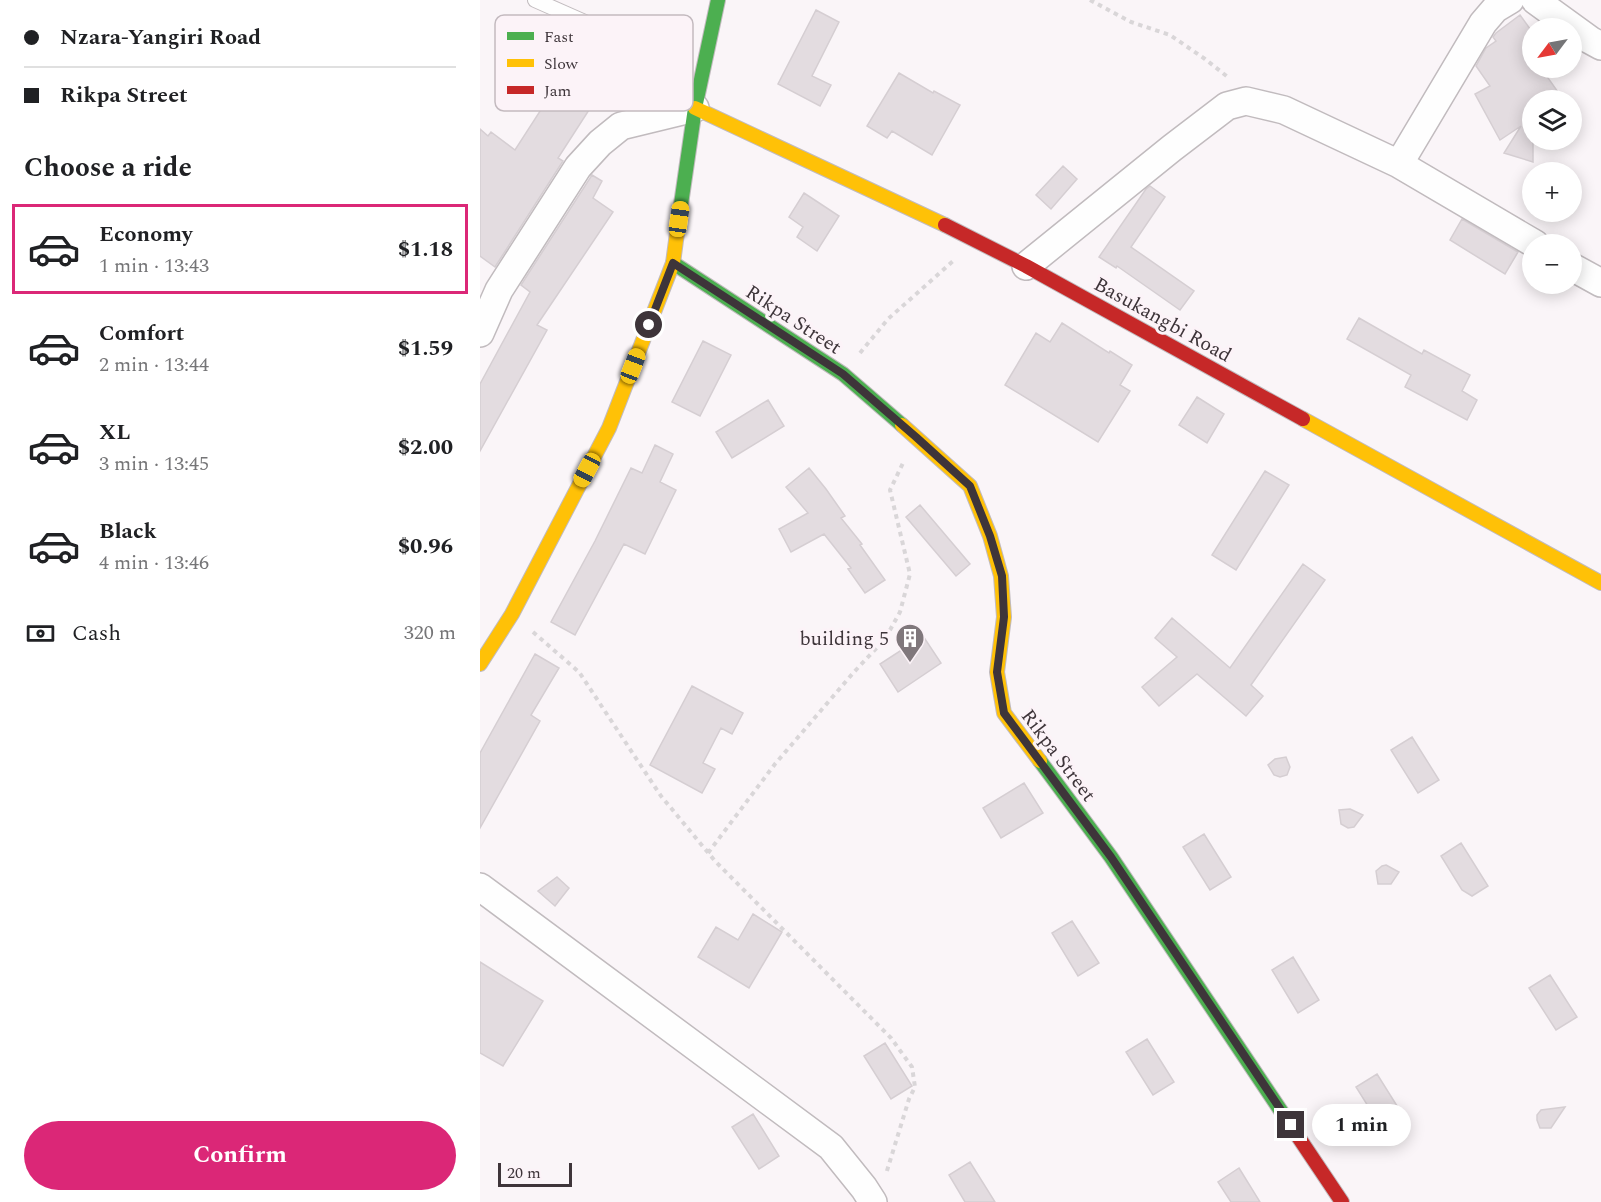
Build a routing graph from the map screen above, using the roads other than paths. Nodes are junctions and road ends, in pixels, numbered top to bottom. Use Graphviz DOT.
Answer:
graph roads {
  1 [pos="535,0"];
  2 [pos="718,0"];
  3 [pos="1510,0"];
  4 [pos="1535,0"];
  5 [pos="569,15"];
  6 [pos="1601,46"];
  7 [pos="693,106"];
  8 [pos="696,108"];
  9 [pos="693,109"];
  10 [pos="684,111"];
  11 [pos="1400,164"];
  12 [pos="1522,236"];
  13 [pos="673,263"];
  14 [pos="1026,266"];
  15 [pos="1582,273"];
  16 [pos="1601,283"];
  17 [pos="480,333"];
  18 [pos="1601,583"];
  19 [pos="480,664"];
  20 [pos="480,887"];
  21 [pos="879,1191"];
  22 [pos="1342,1202"];
  1 -- 5 [label="lane"];
  2 -- 8 [label="street"];
  3 -- 11 [label="street"];
  4 -- 6 [label="street"];
  7 -- 8 [label="lane"];
  8 -- 9 [label="street"];
  8 -- 13 [label="street"];
  8 -- 14 [label="street, Basukangbi Road"];
  10 -- 17 [label="street"];
  11 -- 12 [label="street"];
  11 -- 14 [label="street"];
  13 -- 19 [label="street"];
  13 -- 22 [label="street, Rikpa Street"];
  14 -- 18 [label="street, Basukangbi Road"];
  15 -- 16 [label="street"];
  20 -- 21 [label="street"];
}
